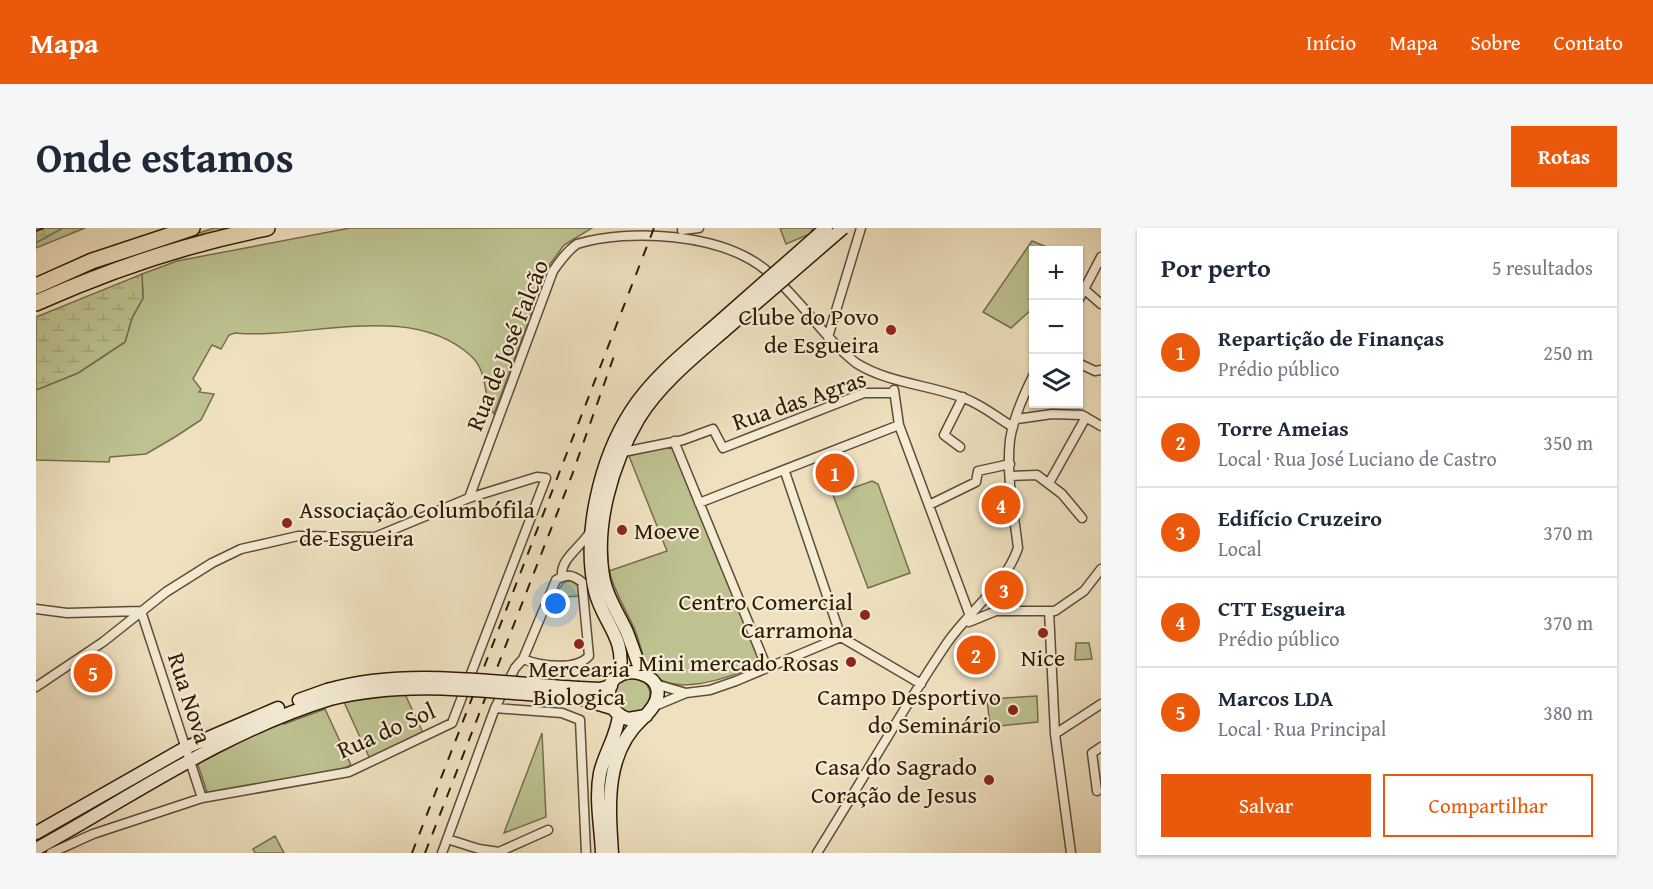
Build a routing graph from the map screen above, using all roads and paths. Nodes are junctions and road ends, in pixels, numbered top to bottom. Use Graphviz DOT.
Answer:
graph roads {
  1 [pos="192,228"];
  2 [pos="267,228"];
  3 [pos="699,228"];
  4 [pos="826,228"];
  5 [pos="843,228"];
  6 [pos="861,228"];
  7 [pos="679,230"];
  8 [pos="1101,258"];
  9 [pos="36,286"];
  10 [pos="1085,290"];
  11 [pos="1083,293"];
  12 [pos="36,303"];
  13 [pos="1101,304"];
  14 [pos="721,327"];
  15 [pos="828,337"];
  16 [pos="1083,365"];
  17 [pos="1101,370"];
  18 [pos="895,381"];
  19 [pos="1029,387"];
  20 [pos="894,393"];
  21 [pos="963,397"];
  22 [pos="1086,417"];
  23 [pos="1015,423"];
  24 [pos="899,425"];
  25 [pos="1100,425"];
  26 [pos="674,441"];
  27 [pos="960,447"];
  28 [pos="623,452"];
  29 [pos="1010,464"];
  30 [pos="785,472"];
  31 [pos="1010,476"];
  32 [pos="1049,483"];
  33 [pos="469,498"];
  34 [pos="699,503"];
  35 [pos="929,504"];
  36 [pos="1082,518"];
  37 [pos="592,529"];
  38 [pos="1101,569"];
  39 [pos="562,576"];
  40 [pos="582,582"];
  41 [pos="595,592"];
  42 [pos="984,601"];
  43 [pos="36,609"];
  44 [pos="141,611"];
  45 [pos="1049,611"];
  46 [pos="989,613"];
  47 [pos="970,616"];
  48 [pos="959,628"];
  49 [pos="841,637"];
  50 [pos="523,659"];
  51 [pos="767,668"];
  52 [pos="642,673"];
  53 [pos="619,676"];
  54 [pos="655,684"];
  55 [pos="921,684"];
  56 [pos="611,686"];
  57 [pos="36,687"];
  58 [pos="578,693"];
  59 [pos="687,693"];
  60 [pos="1101,704"];
  61 [pos="655,706"];
  62 [pos="495,708"];
  63 [pos="615,711"];
  64 [pos="646,716"];
  65 [pos="1055,734"];
  66 [pos="1101,747"];
  67 [pos="187,754"];
  68 [pos="1097,792"];
  69 [pos="202,798"];
  70 [pos="548,830"];
  71 [pos="36,833"];
  72 [pos="447,839"];
  73 [pos="36,849"];
  74 [pos="606,852"];
  75 [pos="51,853"];
  76 [pos="442,853"];
  77 [pos="588,853"];
  78 [pos="817,853"];
  79 [pos="1071,853"];
  1 -- 9 [label="highway"];
  2 -- 12 [label="highway"];
  3 -- 7 [label="street"];
  4 -- 14 [label="main road, bridge"];
  5 -- 14 [label="main road, bridge"];
  6 -- 15 [label="street"];
  7 -- 15 [label="street, Rua de José Falcão"];
  7 -- 33 [label="street, Rua de José Falcão"];
  8 -- 10 [label="street"];
  10 -- 11 [label="street"];
  10 -- 13 [label="street"];
  14 -- 28 [label="main road"];
  14 -- 37 [label="main road"];
  15 -- 18 [label="street, Rua de José Falcão"];
  16 -- 17 [label="street"];
  18 -- 20 [label="street"];
  18 -- 21 [label="street, Rua de José Falcão"];
  19 -- 23 [label="street"];
  20 -- 24 [label="street"];
  20 -- 26 [label="street, Rua das Agras"];
  21 -- 23 [label="street, Rua de José Falcão"];
  21 -- 27 [label="street"];
  22 -- 23 [label="street"];
  22 -- 25 [label="street"];
  22 -- 32 [label="street"];
  23 -- 29 [label="street"];
  24 -- 30 [label="street"];
  24 -- 35 [label="street"];
  26 -- 28 [label="street, Rua das Agras"];
  26 -- 34 [label="street"];
  28 -- 52 [label="main road"];
  29 -- 31 [label="street"];
  29 -- 35 [label="street"];
  30 -- 34 [label="street"];
  30 -- 49 [label="street"];
  31 -- 32 [label="street"];
  31 -- 42 [label="street"];
  32 -- 36 [label="street"];
  33 -- 44 [label="street"];
  33 -- 69 [label="street, Rua do Sol"];
  34 -- 51 [label="street"];
  35 -- 47 [label="street"];
  37 -- 39 [label="street"];
  37 -- 41 [label="main road"];
  38 -- 45 [label="street"];
  39 -- 40 [label="street"];
  39 -- 50 [label="street"];
  40 -- 41 [label="street"];
  40 -- 50 [label="street"];
  41 -- 53 [label="main road"];
  42 -- 46 [label="street"];
  42 -- 47 [label="street"];
  43 -- 44 [label="street"];
  44 -- 57 [label="street"];
  44 -- 67 [label="street, Rua Nova"];
  45 -- 46 [label="street"];
  45 -- 65 [label="street"];
  46 -- 48 [label="street"];
  47 -- 48 [label="street"];
  48 -- 55 [label="street"];
  49 -- 51 [label="street"];
  49 -- 55 [label="street"];
  50 -- 62 [label="street"];
  51 -- 59 [label="street"];
  52 -- 53 [label="main road"];
  52 -- 54 [label="main road"];
  53 -- 56 [label="main road"];
  54 -- 59 [label="street"];
  54 -- 61 [label="main road"];
  55 -- 78 [label="street"];
  56 -- 58 [label="main road"];
  56 -- 63 [label="main road"];
  58 -- 63 [label="main road"];
  58 -- 67 [label="main road, bridge"];
  59 -- 61 [label="street"];
  60 -- 65 [label="street"];
  61 -- 64 [label="main road"];
  62 -- 72 [label="street"];
  62 -- 77 [label="street"];
  63 -- 64 [label="main road"];
  63 -- 74 [label="main road"];
  64 -- 74 [label="main road"];
  65 -- 79 [label="street"];
  66 -- 68 [label="street"];
  67 -- 69 [label="street, Rua Nova"];
  67 -- 71 [label="main road"];
  67 -- 73 [label="main road"];
  69 -- 75 [label="street, Rua do Sol"];
  70 -- 72 [label="street"];
  72 -- 76 [label="street"];
  74 -- 77 [label="street"];
}
